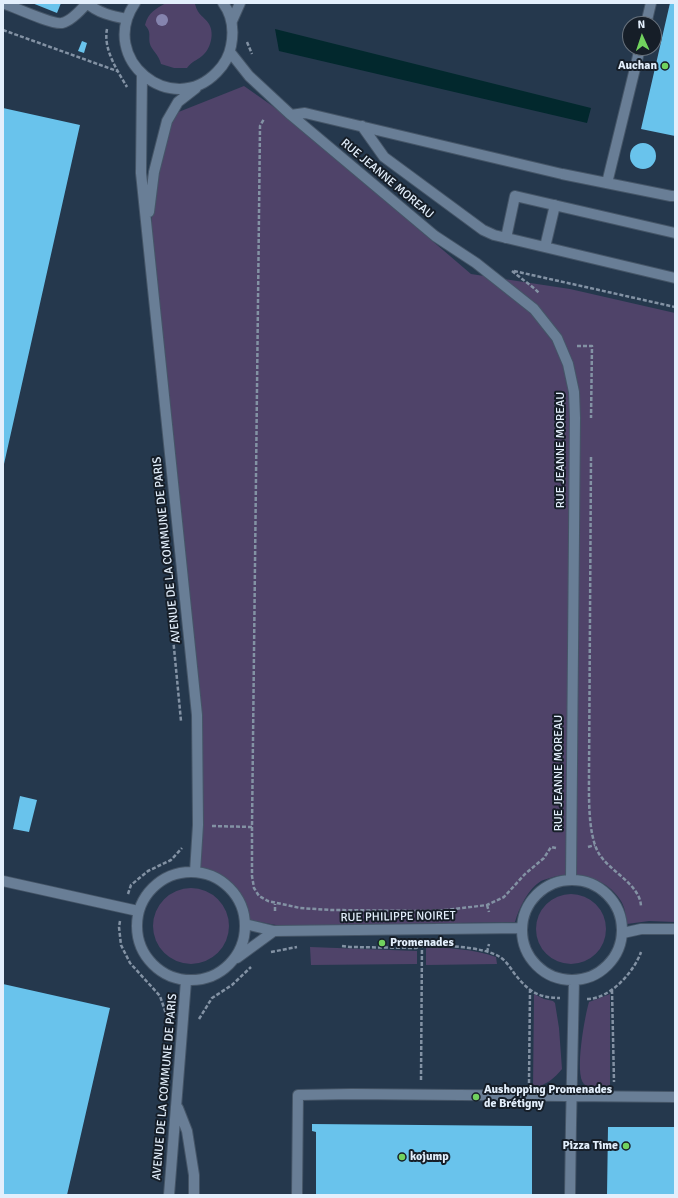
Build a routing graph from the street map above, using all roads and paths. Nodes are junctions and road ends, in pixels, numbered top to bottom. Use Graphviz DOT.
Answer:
graph roads {
  1 [pos="3,3"];
  2 [pos="87,3"];
  3 [pos="135,3"];
  4 [pos="223,3"];
  5 [pos="240,3"];
  6 [pos="651,3"];
  7 [pos="111,16"];
  8 [pos="648,16"];
  9 [pos="127,19"];
  10 [pos="232,21"];
  11 [pos="3,30"];
  12 [pos="247,36"];
  13 [pos="230,52"];
  14 [pos="638,56"];
  15 [pos="254,59"];
  16 [pos="117,71"];
  17 [pos="142,74"];
  18 [pos="199,85"];
  19 [pos="130,93"];
  20 [pos="291,115"];
  21 [pos="264,119"];
  22 [pos="362,126"];
  23 [pos="607,184"];
  24 [pos="675,196"];
  25 [pos="555,205"];
  26 [pos="147,226"];
  27 [pos="675,233"];
  28 [pos="506,238"];
  29 [pos="545,248"];
  30 [pos="507,270"];
  31 [pos="675,278"];
  32 [pos="675,307"];
  33 [pos="171,625"];
  34 [pos="182,728"];
  35 [pos="208,826"];
  36 [pos="252,827"];
  37 [pos="183,843"];
  38 [pos="595,845"];
  39 [pos="588,847"];
  40 [pos="556,848"];
  41 [pos="195,872"];
  42 [pos="3,880"];
  43 [pos="571,880"];
  44 [pos="275,904"];
  45 [pos="487,905"];
  46 [pos="122,908"];
  47 [pos="138,911"];
  48 [pos="275,911"];
  49 [pos="489,912"];
  50 [pos="245,924"];
  51 [pos="522,928"];
  52 [pos="675,929"];
  53 [pos="274,931"];
  54 [pos="623,933"];
  55 [pos="422,937"];
  56 [pos="489,944"];
  57 [pos="337,945"];
  58 [pos="423,945"];
  59 [pos="300,946"];
  60 [pos="487,952"];
  61 [pos="641,952"];
  62 [pos="266,954"];
  63 [pos="233,960"];
  64 [pos="253,966"];
  65 [pos="186,980"];
  66 [pos="574,980"];
  67 [pos="530,989"];
  68 [pos="612,990"];
  69 [pos="574,999"];
  70 [pos="167,1024"];
  71 [pos="195,1024"];
  72 [pos="529,1088"];
  73 [pos="614,1088"];
  74 [pos="421,1095"];
  75 [pos="572,1096"];
  76 [pos="675,1098"];
  77 [pos="177,1106"];
  78 [pos="169,1195"];
  79 [pos="194,1195"];
  80 [pos="297,1195"];
  81 [pos="570,1195"];
  1 -- 2 [label="street"];
  2 -- 7 [label="street"];
  3 -- 9 [label="street"];
  4 -- 10 [label="street"];
  5 -- 10 [label="street"];
  6 -- 8 [label="street"];
  7 -- 9 [label="street"];
  7 -- 16 [label="path"];
  9 -- 17 [label="street"];
  10 -- 13 [label="street"];
  11 -- 16 [label="path"];
  12 -- 15 [label="path"];
  13 -- 18 [label="street, AVENUE DE LA COMMUNE DE PARIS"];
  13 -- 20 [label="street, RUE JEANNE MOREAU"];
  14 -- 23 [label="street"];
  16 -- 19 [label="path"];
  17 -- 18 [label="street"];
  17 -- 26 [label="street, AVENUE DE LA COMMUNE DE PARIS"];
  18 -- 26 [label="street, AVENUE DE LA COMMUNE DE PARIS"];
  20 -- 22 [label="street"];
  20 -- 43 [label="street, RUE JEANNE MOREAU"];
  21 -- 36 [label="path"];
  22 -- 23 [label="street"];
  22 -- 28 [label="street"];
  23 -- 24 [label="street"];
  25 -- 27 [label="street"];
  25 -- 28 [label="street"];
  25 -- 29 [label="street"];
  26 -- 41 [label="street, AVENUE DE LA COMMUNE DE PARIS"];
  28 -- 29 [label="street"];
  29 -- 31 [label="street"];
  30 -- 32 [label="path"];
  33 -- 34 [label="path"];
  35 -- 36 [label="path"];
  36 -- 44 [label="path"];
  37 -- 46 [label="path"];
  38 -- 39 [label="path"];
  40 -- 45 [label="path"];
  41 -- 47 [label="street"];
  41 -- 50 [label="street"];
  42 -- 46 [label="street"];
  43 -- 51 [label="street"];
  43 -- 54 [label="street"];
  44 -- 45 [label="path"];
  44 -- 48 [label="path"];
  45 -- 49 [label="path"];
  46 -- 47 [label="street"];
  46 -- 70 [label="path"];
  47 -- 65 [label="street"];
  50 -- 53 [label="street, RUE PHILIPPE NOIRET"];
  50 -- 63 [label="street"];
  51 -- 53 [label="street, RUE PHILIPPE NOIRET"];
  51 -- 66 [label="street"];
  52 -- 54 [label="street"];
  53 -- 63 [label="street"];
  54 -- 66 [label="street"];
  55 -- 58 [label="path"];
  56 -- 60 [label="path"];
  57 -- 58 [label="path"];
  58 -- 60 [label="path"];
  58 -- 74 [label="path"];
  59 -- 62 [label="path"];
  60 -- 67 [label="path"];
  61 -- 68 [label="path"];
  63 -- 65 [label="street"];
  64 -- 71 [label="path"];
  65 -- 77 [label="street, AVENUE DE LA COMMUNE DE PARIS"];
  66 -- 69 [label="street"];
  67 -- 69 [label="path"];
  67 -- 72 [label="path"];
  68 -- 69 [label="path"];
  68 -- 73 [label="path"];
  69 -- 75 [label="street"];
  74 -- 75 [label="street"];
  74 -- 80 [label="street"];
  75 -- 76 [label="street"];
  75 -- 81 [label="street"];
  77 -- 78 [label="street, AVENUE DE LA COMMUNE DE PARIS"];
  77 -- 79 [label="street"];
}
